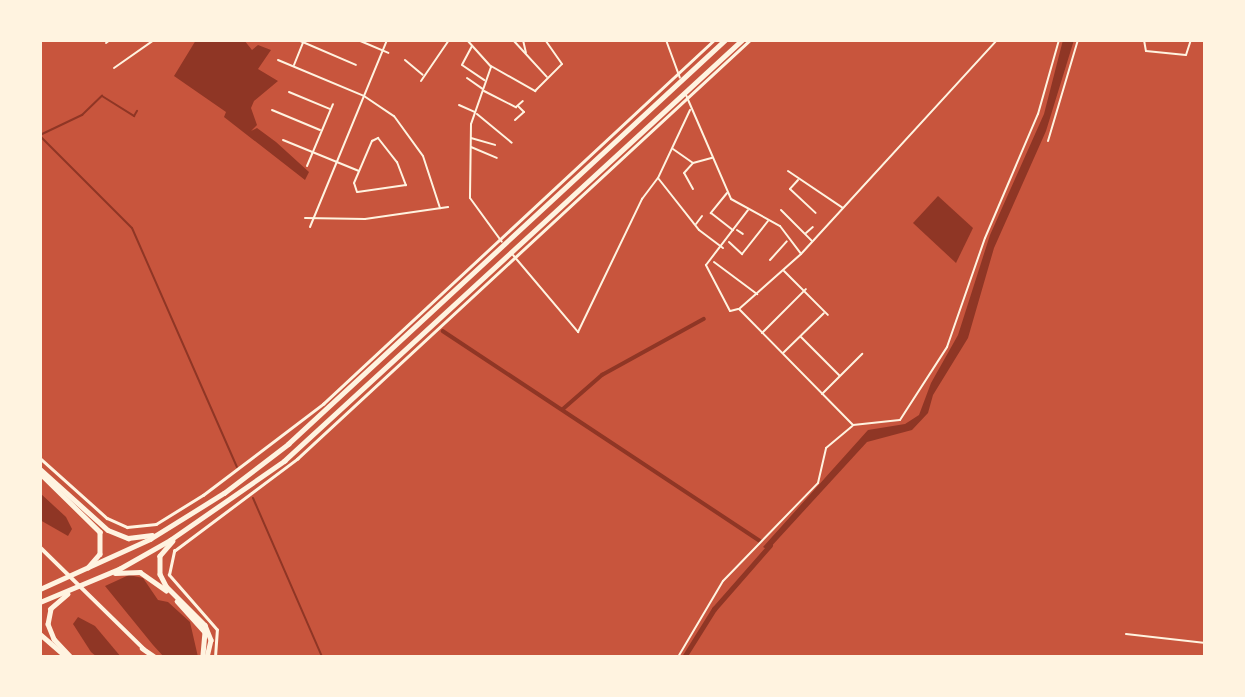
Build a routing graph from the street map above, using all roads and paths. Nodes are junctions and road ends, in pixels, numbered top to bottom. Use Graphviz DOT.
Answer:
graph roads {
  1 [pos="110,40"];
  2 [pos="154,40"];
  3 [pos="298,40"];
  4 [pos="358,40"];
  5 [pos="387,40"];
  6 [pos="449,40"];
  7 [pos="467,40"];
  8 [pos="513,40"];
  9 [pos="523,40"];
  10 [pos="545,40"];
  11 [pos="666,40"];
  12 [pos="714,40"];
  13 [pos="725,40"];
  14 [pos="741,40"];
  15 [pos="750,40"];
  16 [pos="996,40"];
  17 [pos="1059,40"];
  18 [pos="1078,40"];
  19 [pos="1144,40"];
  20 [pos="1191,40"];
  21 [pos="303,41"];
  22 [pos="106,43"];
  23 [pos="472,46"];
  24 [pos="383,51"];
  25 [pos="388,53"];
  26 [pos="526,55"];
  27 [pos="278,60"];
  28 [pos="405,60"];
  29 [pos="356,65"];
  30 [pos="293,66"];
  31 [pos="491,66"];
  32 [pos="114,68"];
  33 [pos="678,71"];
  34 [pos="425,76"];
  35 [pos="467,78"];
  36 [pos="548,78"];
  37 [pos="680,79"];
  38 [pos="484,80"];
  39 [pos="421,81"];
  40 [pos="484,90"];
  41 [pos="289,92"];
  42 [pos="686,95"];
  43 [pos="364,96"];
  44 [pos="688,99"];
  45 [pos="523,101"];
  46 [pos="333,104"];
  47 [pos="459,105"];
  48 [pos="517,106"];
  49 [pos="331,109"];
  50 [pos="691,109"];
  51 [pos="272,110"];
  52 [pos="476,113"];
  53 [pos="514,120"];
  54 [pos="322,131"];
  55 [pos="470,138"];
  56 [pos="283,140"];
  57 [pos="1048,141"];
  58 [pos="512,143"];
  59 [pos="495,145"];
  60 [pos="470,146"];
  61 [pos="672,148"];
  62 [pos="313,152"];
  63 [pos="497,158"];
  64 [pos="713,158"];
  65 [pos="336,162"];
  66 [pos="693,163"];
  67 [pos="307,166"];
  68 [pos="359,171"];
  69 [pos="788,171"];
  70 [pos="657,178"];
  71 [pos="799,179"];
  72 [pos="694,189"];
  73 [pos="727,193"];
  74 [pos="448,206"];
  75 [pos="440,208"];
  76 [pos="844,208"];
  77 [pos="781,209"];
  78 [pos="748,210"];
  79 [pos="816,213"];
  80 [pos="702,216"];
  81 [pos="305,218"];
  82 [pos="313,219"];
  83 [pos="768,220"];
  84 [pos="695,225"];
  85 [pos="310,227"];
  86 [pos="813,227"];
  87 [pos="735,230"];
  88 [pos="743,234"];
  89 [pos="806,234"];
  90 [pos="499,238"];
  91 [pos="788,240"];
  92 [pos="728,241"];
  93 [pos="502,242"];
  94 [pos="813,242"];
  95 [pos="723,248"];
  96 [pos="801,254"];
  97 [pos="513,255"];
  98 [pos="517,260"];
  99 [pos="770,260"];
  100 [pos="713,262"];
  101 [pos="783,271"];
  102 [pos="805,290"];
  103 [pos="757,295"];
  104 [pos="739,309"];
  105 [pos="824,312"];
  106 [pos="828,316"];
  107 [pos="762,333"];
  108 [pos="800,336"];
  109 [pos="782,354"];
  110 [pos="862,354"];
  111 [pos="840,376"];
  112 [pos="821,394"];
  113 [pos="853,425"];
  114 [pos="40,458"];
  115 [pos="40,471"];
  116 [pos="216,498"];
  117 [pos="208,517"];
  118 [pos="42,549"];
  119 [pos="66,579"];
  120 [pos="85,585"];
  121 [pos="40,588"];
  122 [pos="72,590"];
  123 [pos="40,602"];
  124 [pos="40,634"];
  125 [pos="1126,634"];
  126 [pos="1205,643"];
  127 [pos="142,648"];
  128 [pos="151,656"];
  129 [pos="69,657"];
  130 [pos="205,657"];
  131 [pos="215,657"];
  132 [pos="678,657"];
  1 -- 22 [label="street"];
  2 -- 32 [label="street"];
  3 -- 21 [label="street"];
  4 -- 24 [label="street"];
  5 -- 24 [label="street"];
  6 -- 34 [label="street"];
  7 -- 23 [label="street"];
  8 -- 26 [label="street"];
  9 -- 26 [label="street"];
  10 -- 36 [label="street"];
  11 -- 33 [label="street"];
  12 -- 33 [label="main road"];
  13 -- 116 [label="highway"];
  14 -- 117 [label="highway"];
  15 -- 44 [label="main road"];
  16 -- 76 [label="street"];
  17 -- 113 [label="street"];
  18 -- 57 [label="street"];
  19 -- 20 [label="street"];
  21 -- 29 [label="street"];
  21 -- 30 [label="street"];
  23 -- 31 [label="street"];
  23 -- 38 [label="street"];
  24 -- 25 [label="street"];
  24 -- 43 [label="street"];
  26 -- 36 [label="street"];
  27 -- 30 [label="street"];
  28 -- 34 [label="street"];
  30 -- 43 [label="street"];
  31 -- 36 [label="street"];
  31 -- 38 [label="street"];
  33 -- 37 [label="street"];
  33 -- 90 [label="main road"];
  34 -- 39 [label="street"];
  35 -- 40 [label="street"];
  38 -- 40 [label="street"];
  40 -- 48 [label="street"];
  40 -- 52 [label="street"];
  41 -- 49 [label="street"];
  42 -- 44 [label="street"];
  43 -- 65 [label="street"];
  43 -- 75 [label="street"];
  44 -- 50 [label="street"];
  44 -- 98 [label="main road"];
  45 -- 48 [label="street"];
  46 -- 49 [label="street"];
  47 -- 52 [label="street"];
  48 -- 53 [label="street"];
  49 -- 54 [label="street"];
  50 -- 61 [label="street"];
  50 -- 64 [label="street"];
  51 -- 54 [label="street"];
  52 -- 55 [label="street"];
  52 -- 58 [label="street"];
  54 -- 62 [label="street"];
  55 -- 59 [label="street"];
  55 -- 60 [label="street"];
  56 -- 62 [label="street"];
  60 -- 63 [label="street"];
  60 -- 90 [label="street"];
  61 -- 66 [label="street"];
  61 -- 70 [label="street"];
  62 -- 65 [label="street"];
  62 -- 67 [label="street"];
  64 -- 66 [label="street"];
  64 -- 73 [label="street"];
  65 -- 68 [label="street"];
  65 -- 82 [label="street"];
  66 -- 72 [label="street"];
  68 -- 68 [label="street"];
  69 -- 71 [label="street"];
  70 -- 84 [label="street"];
  70 -- 98 [label="street"];
  71 -- 76 [label="street"];
  71 -- 79 [label="street"];
  73 -- 78 [label="street"];
  73 -- 87 [label="street"];
  74 -- 75 [label="street"];
  75 -- 82 [label="street"];
  76 -- 94 [label="street"];
  77 -- 89 [label="street"];
  78 -- 83 [label="street"];
  78 -- 87 [label="street"];
  80 -- 84 [label="street"];
  81 -- 82 [label="street"];
  82 -- 85 [label="street"];
  83 -- 91 [label="street"];
  83 -- 92 [label="street"];
  84 -- 95 [label="street"];
  86 -- 89 [label="street"];
  87 -- 88 [label="street"];
  87 -- 92 [label="street"];
  89 -- 94 [label="street"];
  90 -- 93 [label="street"];
  90 -- 114 [label="main road"];
  91 -- 96 [label="street"];
  91 -- 99 [label="street"];
  92 -- 95 [label="street"];
  94 -- 96 [label="street"];
  95 -- 100 [label="street"];
  96 -- 101 [label="street"];
  97 -- 98 [label="street"];
  98 -- 131 [label="main road"];
  100 -- 103 [label="street"];
  100 -- 104 [label="street"];
  101 -- 102 [label="street"];
  101 -- 103 [label="street"];
  102 -- 105 [label="street"];
  102 -- 107 [label="street"];
  103 -- 104 [label="street"];
  104 -- 107 [label="street"];
  105 -- 106 [label="street"];
  105 -- 108 [label="street"];
  107 -- 109 [label="street"];
  108 -- 109 [label="street"];
  108 -- 111 [label="street"];
  109 -- 112 [label="street"];
  110 -- 111 [label="street"];
  111 -- 112 [label="street"];
  112 -- 113 [label="street"];
  113 -- 132 [label="street"];
  115 -- 116 [label="highway"];
  115 -- 119 [label="highway"];
  116 -- 119 [label="highway"];
  117 -- 120 [label="highway"];
  117 -- 130 [label="highway"];
  118 -- 127 [label="highway"];
  119 -- 121 [label="highway"];
  120 -- 122 [label="highway"];
  120 -- 130 [label="highway"];
  122 -- 123 [label="highway"];
  122 -- 129 [label="highway"];
  124 -- 129 [label="highway"];
  125 -- 126 [label="street"];
  127 -- 128 [label="highway"];
}
